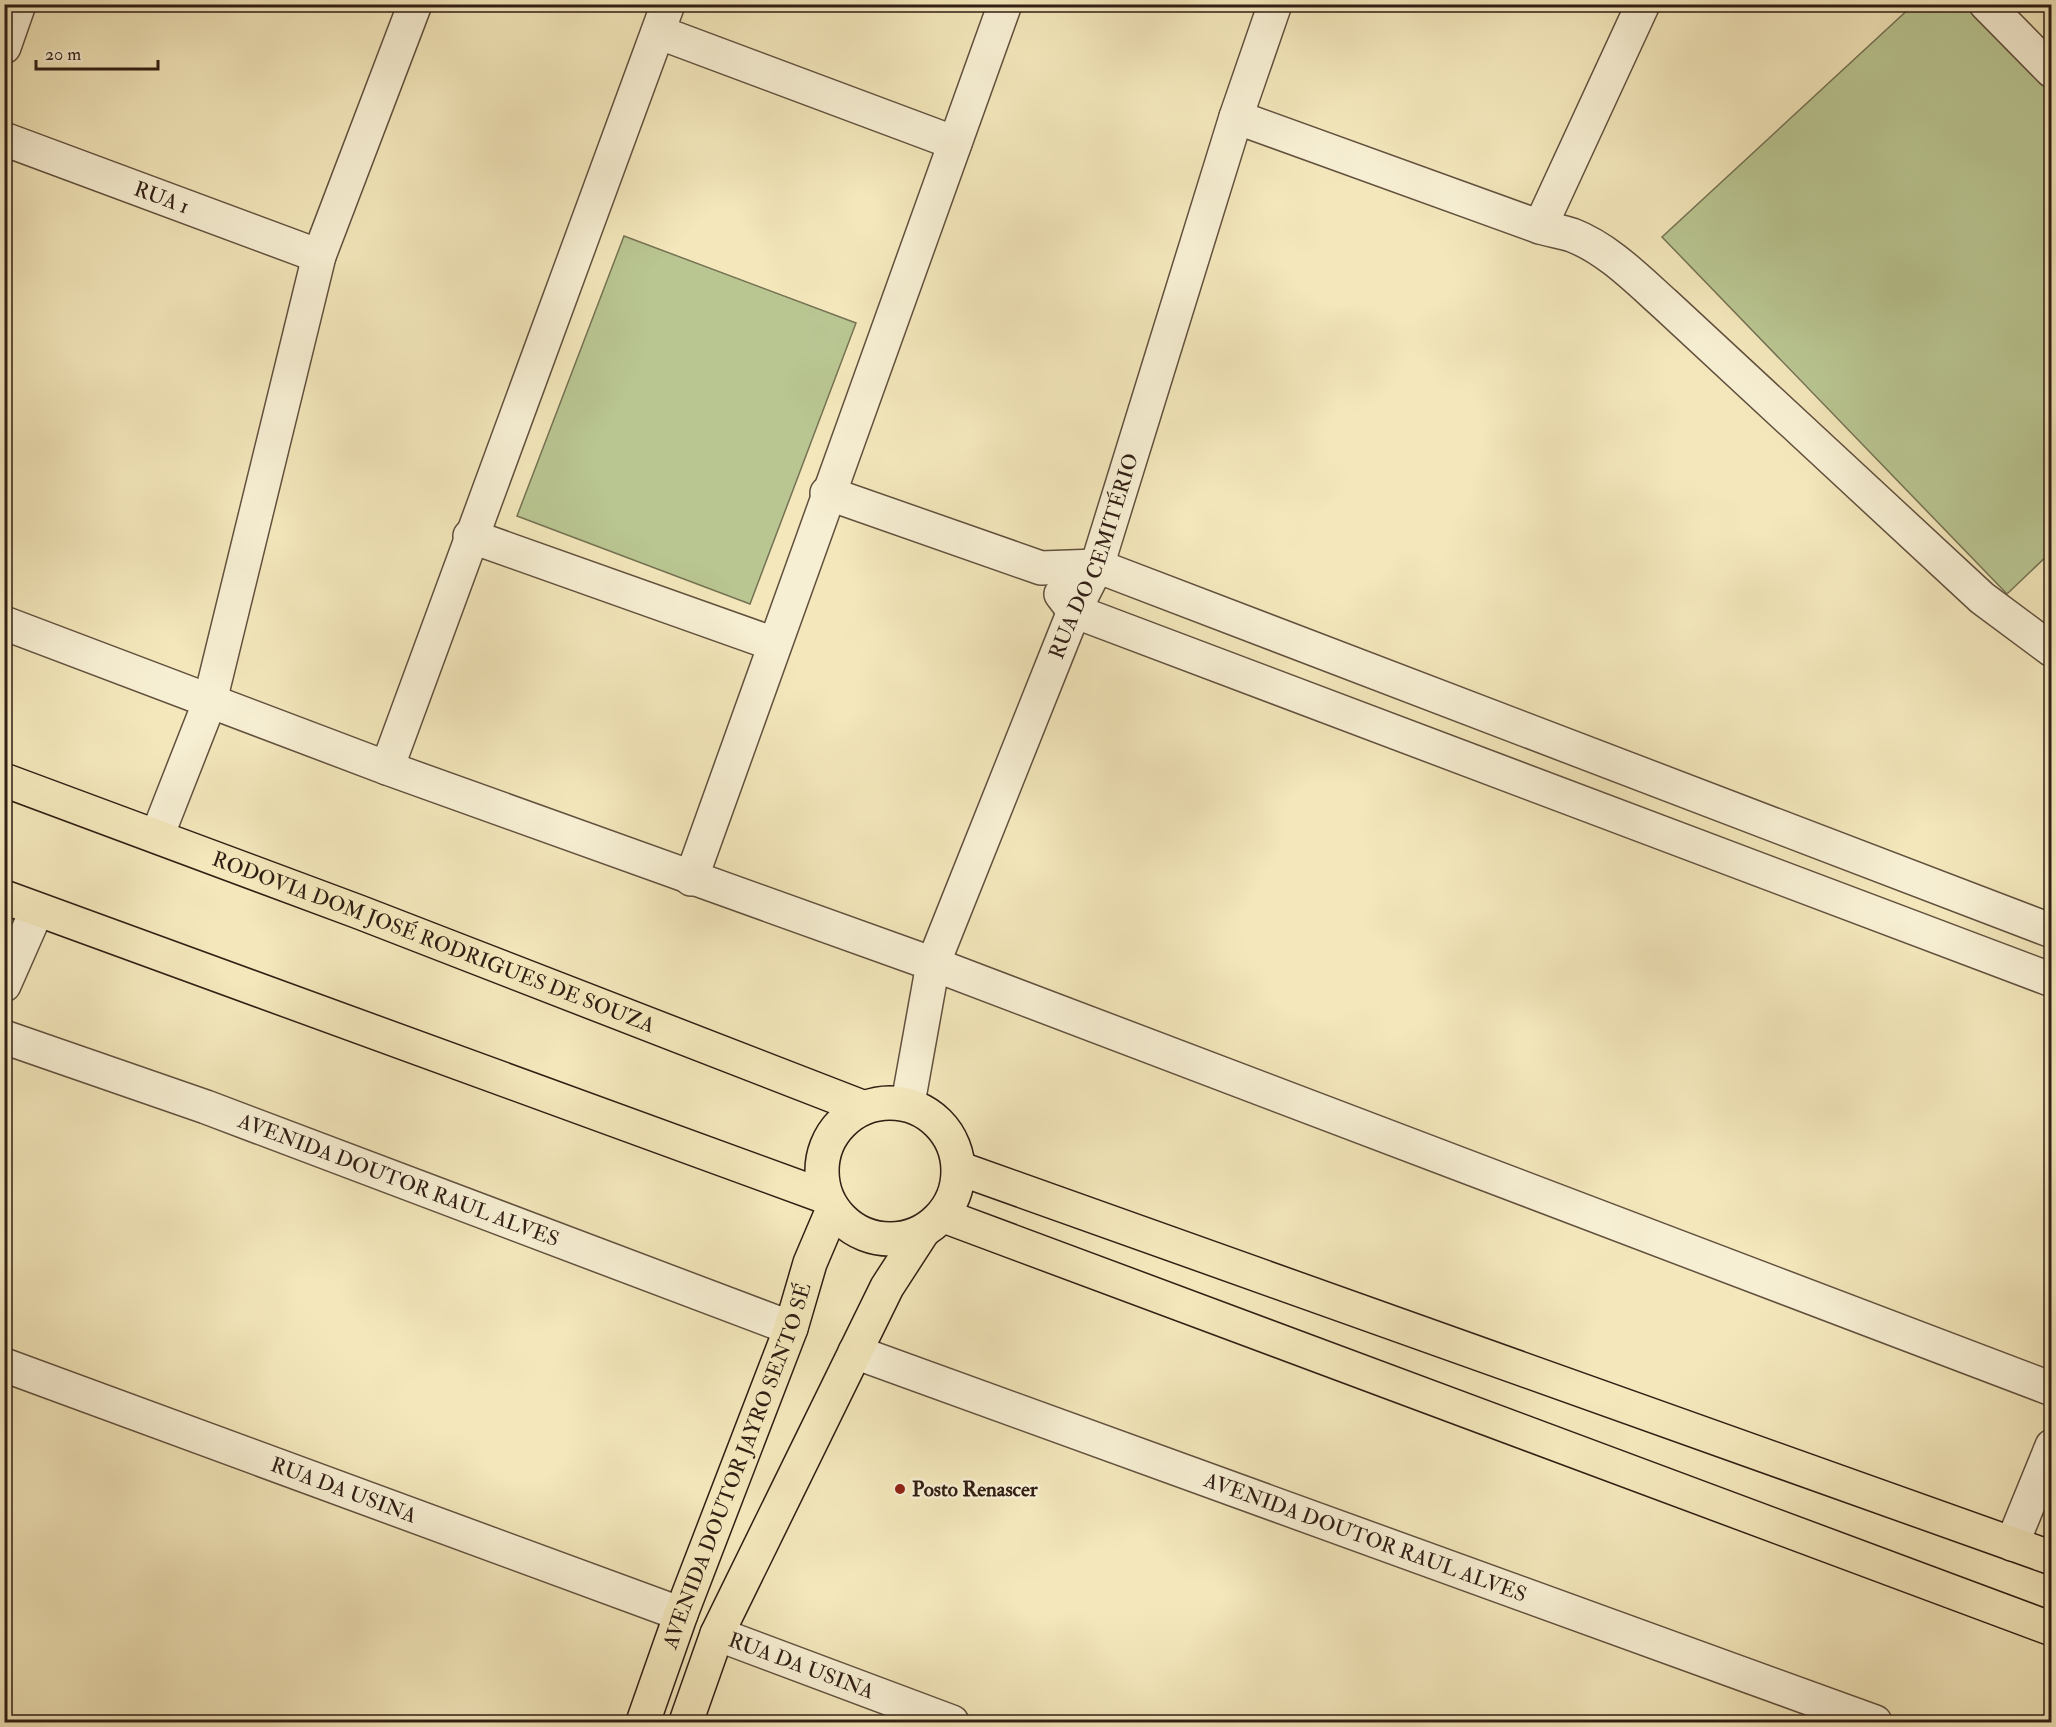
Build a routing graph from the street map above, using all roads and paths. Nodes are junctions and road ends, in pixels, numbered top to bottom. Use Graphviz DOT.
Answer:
graph roads {
  1 [pos="19,4"];
  2 [pos="416,4"];
  3 [pos="1005,4"];
  4 [pos="1275,4"];
  5 [pos="1643,4"];
  6 [pos="1986,4"];
  7 [pos="663,18"];
  8 [pos="4,47"];
  9 [pos="2052,71"];
  10 [pos="1236,117"];
  11 [pos="4,138"];
  12 [pos="955,143"];
  13 [pos="1540,227"];
  14 [pos="319,256"];
  15 [pos="827,493"];
  16 [pos="470,536"];
  17 [pos="1098,566"];
  18 [pos="1041,568"];
  19 [pos="1074,611"];
  20 [pos="4,623"];
  21 [pos="774,644"];
  22 [pos="2052,650"];
  23 [pos="210,701"];
  24 [pos="387,768"];
  25 [pos="4,780"];
  26 [pos="157,836"];
  27 [pos="691,879"];
  28 [pos="4,897"];
  29 [pos="37,910"];
  30 [pos="2052,931"];
  31 [pos="933,964"];
  32 [pos="2052,980"];
  33 [pos="4,985"];
  34 [pos="4,1037"];
  35 [pos="908,1103"];
  36 [pos="862,1107"];
  37 [pos="961,1169"];
  38 [pos="829,1203"];
  39 [pos="933,1224"];
  40 [pos="791,1328"];
  41 [pos="855,1352"];
  42 [pos="4,1365"];
  43 [pos="2052,1389"];
  44 [pos="2052,1446"];
  45 [pos="2012,1544"];
  46 [pos="2052,1558"];
  47 [pos="681,1614"];
  48 [pos="2052,1629"];
  49 [pos="717,1634"];
  50 [pos="643,1722"];
  51 [pos="686,1722"];
  52 [pos="952,1722"];
  53 [pos="1875,1722"];
  1 -- 8 [label="street"];
  2 -- 14 [label="street"];
  3 -- 12 [label="street"];
  4 -- 10 [label="street, RUA DO CEMITÉRIO"];
  5 -- 13 [label="street"];
  6 -- 9 [label="street"];
  7 -- 12 [label="street"];
  7 -- 16 [label="street"];
  10 -- 13 [label="street"];
  10 -- 17 [label="street, RUA DO CEMITÉRIO"];
  11 -- 14 [label="street, RUA 1"];
  12 -- 15 [label="street"];
  13 -- 22 [label="street"];
  14 -- 23 [label="street"];
  15 -- 18 [label="street"];
  15 -- 21 [label="street"];
  16 -- 21 [label="street"];
  16 -- 24 [label="street"];
  17 -- 18 [label="street"];
  17 -- 19 [label="street, RUA DO CEMITÉRIO"];
  17 -- 30 [label="street"];
  18 -- 19 [label="street"];
  19 -- 31 [label="street, RUA DO CEMITÉRIO"];
  19 -- 32 [label="street"];
  20 -- 23 [label="street"];
  21 -- 27 [label="street"];
  23 -- 24 [label="street"];
  23 -- 26 [label="street"];
  24 -- 27 [label="street"];
  25 -- 26 [label="main road, RODOVIA DOM JOSÉ RODRIGUES DE SOUZA"];
  26 -- 36 [label="main road, RODOVIA DOM JOSÉ RODRIGUES DE SOUZA"];
  27 -- 31 [label="street"];
  28 -- 29 [label="main road"];
  29 -- 33 [label="street"];
  29 -- 38 [label="main road"];
  31 -- 35 [label="street, RUA DO CEMITÉRIO"];
  31 -- 43 [label="street"];
  34 -- 40 [label="street, AVENIDA DOUTOR RAUL ALVES"];
  35 -- 36 [label="main road"];
  35 -- 37 [label="main road"];
  36 -- 38 [label="main road"];
  37 -- 39 [label="main road"];
  37 -- 45 [label="main road"];
  38 -- 39 [label="main road"];
  38 -- 40 [label="main road, AVENIDA DOUTOR JAYRO SENTO SÉ"];
  39 -- 41 [label="main road, AVENIDA DOUTOR JAYRO SENTO SÉ"];
  39 -- 48 [label="main road"];
  40 -- 47 [label="main road, AVENIDA DOUTOR JAYRO SENTO SÉ"];
  41 -- 49 [label="main road, AVENIDA DOUTOR JAYRO SENTO SÉ"];
  41 -- 53 [label="street, AVENIDA DOUTOR RAUL ALVES"];
  42 -- 47 [label="street, RUA DA USINA"];
  44 -- 45 [label="street"];
  45 -- 46 [label="main road"];
  47 -- 50 [label="main road, AVENIDA DOUTOR JAYRO SENTO SÉ"];
  49 -- 51 [label="main road, AVENIDA DOUTOR JAYRO SENTO SÉ"];
  49 -- 52 [label="street, RUA DA USINA"];
}
